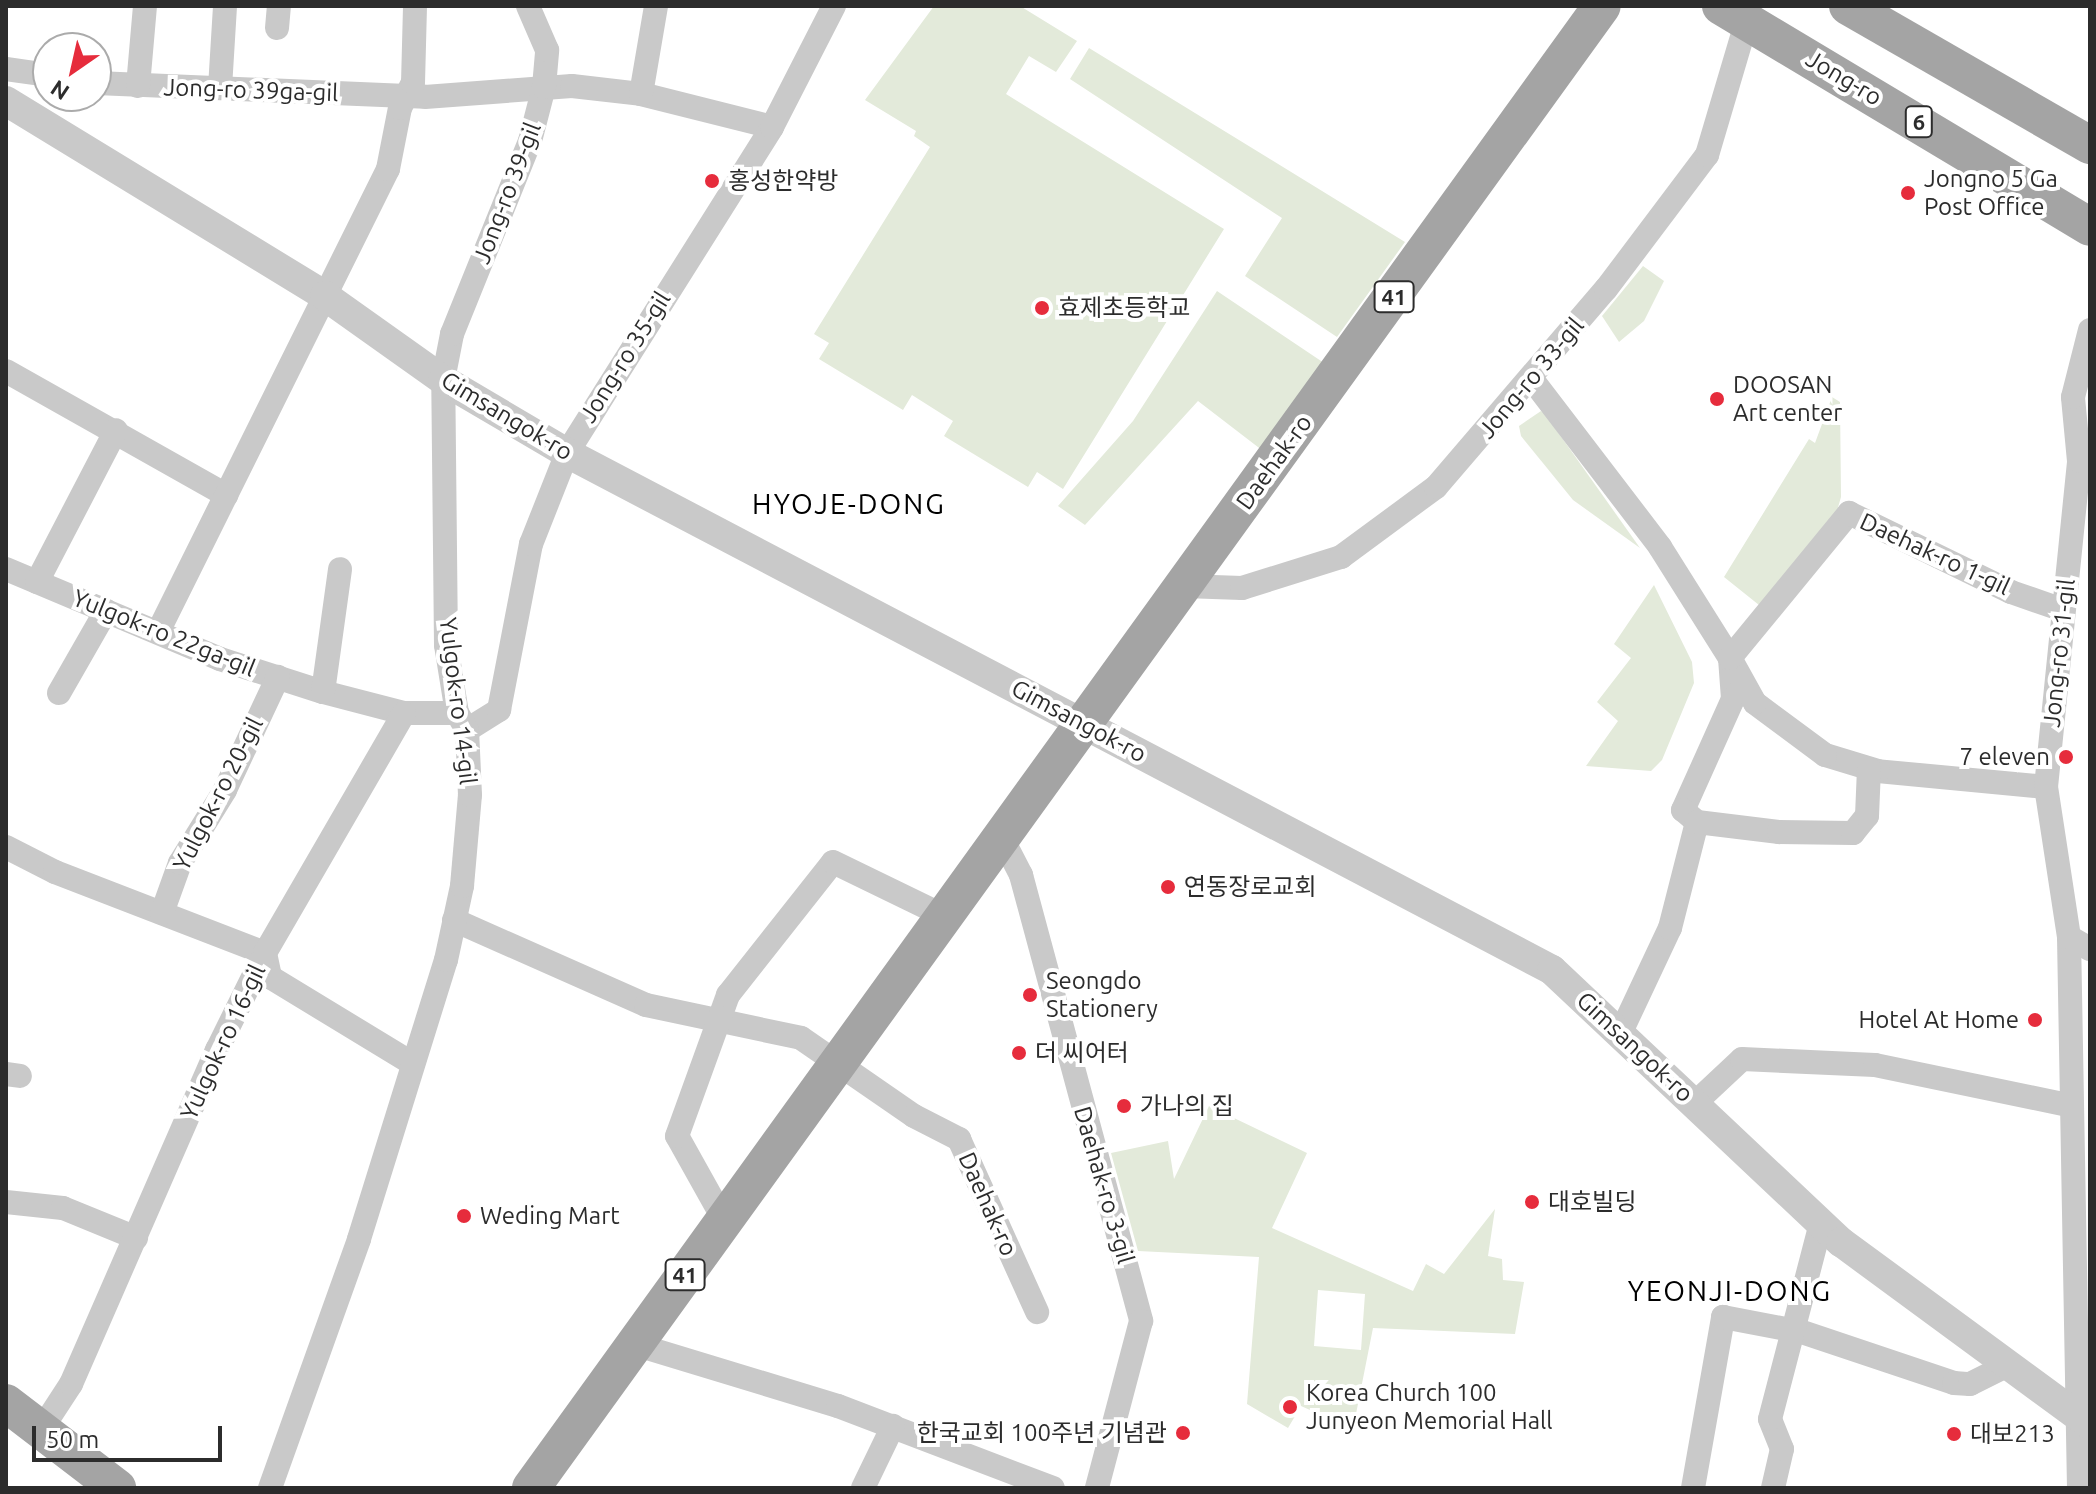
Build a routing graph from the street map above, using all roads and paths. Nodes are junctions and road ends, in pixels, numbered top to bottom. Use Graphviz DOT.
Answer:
graph roads {
  1 [pos="145,6"];
  2 [pos="225,6"];
  3 [pos="415,6"];
  4 [pos="528,6"];
  5 [pos="656,6"];
  6 [pos="834,6"];
  7 [pos="1602,6"];
  8 [pos="1848,6"];
  9 [pos="1734,13"];
  10 [pos="6,69"];
  11 [pos="32,73"];
  12 [pos="112,84"];
  13 [pos="138,86"];
  14 [pos="544,87"];
  15 [pos="220,88"];
  16 [pos="641,94"];
  17 [pos="407,96"];
  18 [pos="6,101"];
  19 [pos="772,127"];
  20 [pos="2090,145"];
  21 [pos="2090,227"];
  22 [pos="325,296"];
  23 [pos="2090,330"];
  24 [pos="8,378"];
  25 [pos="1531,378"];
  26 [pos="443,380"];
  27 [pos="116,430"];
  28 [pos="567,453"];
  29 [pos="226,495"];
  30 [pos="6,569"];
  31 [pos="340,569"];
  32 [pos="37,582"];
  33 [pos="1184,586"];
  34 [pos="2063,610"];
  35 [pos="106,611"];
  36 [pos="158,632"];
  37 [pos="1730,658"];
  38 [pos="278,677"];
  39 [pos="323,692"];
  40 [pos="59,693"];
  41 [pos="404,713"];
  42 [pos="462,722"];
  43 [pos="1085,724"];
  44 [pos="1869,769"];
  45 [pos="2046,787"];
  46 [pos="1697,822"];
  47 [pos="1002,838"];
  48 [pos="6,847"];
  49 [pos="162,913"];
  50 [pos="944,916"];
  51 [pos="454,920"];
  52 [pos="2080,943"];
  53 [pos="265,953"];
  54 [pos="718,1020"];
  55 [pos="1621,1032"];
  56 [pos="839,1062"];
  57 [pos="413,1064"];
  58 [pos="1695,1103"];
  59 [pos="2069,1105"];
  60 [pos="2080,1165"];
  61 [pos="6,1202"];
  62 [pos="724,1220"];
  63 [pos="1821,1223"];
  64 [pos="136,1238"];
  65 [pos="1037,1312"];
  66 [pos="1792,1333"];
  67 [pos="634,1344"];
  68 [pos="2008,1365"];
  69 [pos="6,1403"];
  70 [pos="2086,1420"];
  71 [pos="893,1426"];
  72 [pos="41,1430"];
  73 [pos="117,1488"];
  74 [pos="270,1488"];
  75 [pos="531,1488"];
  76 [pos="863,1488"];
  77 [pos="1053,1488"];
  78 [pos="1097,1488"];
  79 [pos="1693,1488"];
  80 [pos="1773,1488"];
  81 [pos="2079,1488"];
  1 -- 13 [label="street"];
  2 -- 15 [label="street"];
  3 -- 17 [label="street"];
  4 -- 14 [label="street, Jong-ro 39-gil"];
  5 -- 16 [label="street"];
  6 -- 19 [label="street, Jong-ro 35-gil"];
  7 -- 33 [label="main road, Daehak-ro / 41"];
  8 -- 20 [label="main road"];
  9 -- 21 [label="main road, Jong-ro / 6"];
  9 -- 25 [label="street, Jong-ro 33-gil"];
  10 -- 11 [label="street"];
  12 -- 13 [label="street, Jong-ro 39ga-gil"];
  13 -- 15 [label="street, Jong-ro 39ga-gil"];
  14 -- 16 [label="street"];
  14 -- 17 [label="street, Jong-ro 39ga-gil"];
  14 -- 26 [label="street, Jong-ro 39-gil"];
  15 -- 17 [label="street, Jong-ro 39ga-gil"];
  16 -- 19 [label="street"];
  17 -- 22 [label="street"];
  18 -- 22 [label="street, Gimsangok-ro"];
  19 -- 28 [label="street, Jong-ro 35-gil"];
  22 -- 26 [label="street, Gimsangok-ro"];
  22 -- 29 [label="street"];
  23 -- 34 [label="street, Jong-ro 31-gil"];
  24 -- 27 [label="street"];
  25 -- 33 [label="street, Jong-ro 33-gil"];
  25 -- 37 [label="street"];
  26 -- 28 [label="street, Gimsangok-ro"];
  26 -- 42 [label="street, Yulgok-ro 14-gil"];
  27 -- 29 [label="street"];
  27 -- 32 [label="street"];
  28 -- 42 [label="street, Jong-ro 35-gil"];
  28 -- 43 [label="street, Gimsangok-ro"];
  29 -- 36 [label="street"];
  30 -- 32 [label="street, Yulgok-ro 22ga-gil"];
  31 -- 39 [label="street"];
  32 -- 35 [label="street, Yulgok-ro 22ga-gil"];
  33 -- 43 [label="main road, Daehak-ro / 41"];
  34 -- 37 [label="street, Daehak-ro 1-gil"];
  34 -- 45 [label="street, Jong-ro 31-gil"];
  35 -- 36 [label="street, Yulgok-ro 22ga-gil"];
  35 -- 40 [label="street"];
  36 -- 38 [label="street, Yulgok-ro 22ga-gil"];
  37 -- 44 [label="street"];
  37 -- 46 [label="street"];
  38 -- 39 [label="street, Yulgok-ro 22ga-gil"];
  38 -- 49 [label="street, Yulgok-ro 20-gil"];
  39 -- 41 [label="street, Yulgok-ro 22ga-gil"];
  41 -- 42 [label="street"];
  41 -- 53 [label="street, Yulgok-ro 16-gil"];
  42 -- 51 [label="street, Yulgok-ro 14-gil"];
  43 -- 47 [label="main road, Daehak-ro / 41"];
  43 -- 55 [label="street, Gimsangok-ro"];
  44 -- 45 [label="street"];
  44 -- 46 [label="street"];
  45 -- 52 [label="street, Jong-ro 31-gil"];
  46 -- 55 [label="street"];
  47 -- 50 [label="main road, Daehak-ro / 41"];
  47 -- 78 [label="street, Daehak-ro 3-gil"];
  48 -- 49 [label="street"];
  49 -- 53 [label="street"];
  50 -- 54 [label="street"];
  50 -- 56 [label="main road, Daehak-ro / 41"];
  51 -- 54 [label="street, Daehak-ro"];
  51 -- 57 [label="street, Yulgok-ro 14-gil"];
  52 -- 59 [label="street, Jong-ro 31-gil"];
  53 -- 57 [label="street"];
  53 -- 64 [label="street, Yulgok-ro 16-gil"];
  54 -- 56 [label="street, Daehak-ro"];
  54 -- 62 [label="street"];
  55 -- 58 [label="street, Gimsangok-ro"];
  56 -- 62 [label="main road, Daehak-ro / 41"];
  56 -- 65 [label="street, Daehak-ro"];
  57 -- 74 [label="street, Yulgok-ro 14-gil"];
  58 -- 59 [label="street"];
  58 -- 63 [label="street, Gimsangok-ro"];
  59 -- 60 [label="street, Jong-ro 31-gil"];
  60 -- 70 [label="street, Jong-ro 31-gil"];
  61 -- 64 [label="street"];
  62 -- 67 [label="main road, Daehak-ro / 41"];
  63 -- 66 [label="street"];
  63 -- 68 [label="street, Gimsangok-ro"];
  64 -- 72 [label="street, Yulgok-ro 16-gil"];
  66 -- 68 [label="street"];
  66 -- 79 [label="street"];
  66 -- 80 [label="street"];
  67 -- 71 [label="street"];
  67 -- 75 [label="main road, Daehak-ro / 41"];
  68 -- 70 [label="street, Gimsangok-ro"];
  69 -- 72 [label="main road"];
  70 -- 81 [label="street, Jong-ro 31-gil"];
  71 -- 76 [label="street"];
  71 -- 77 [label="street"];
  72 -- 73 [label="main road"];
}
